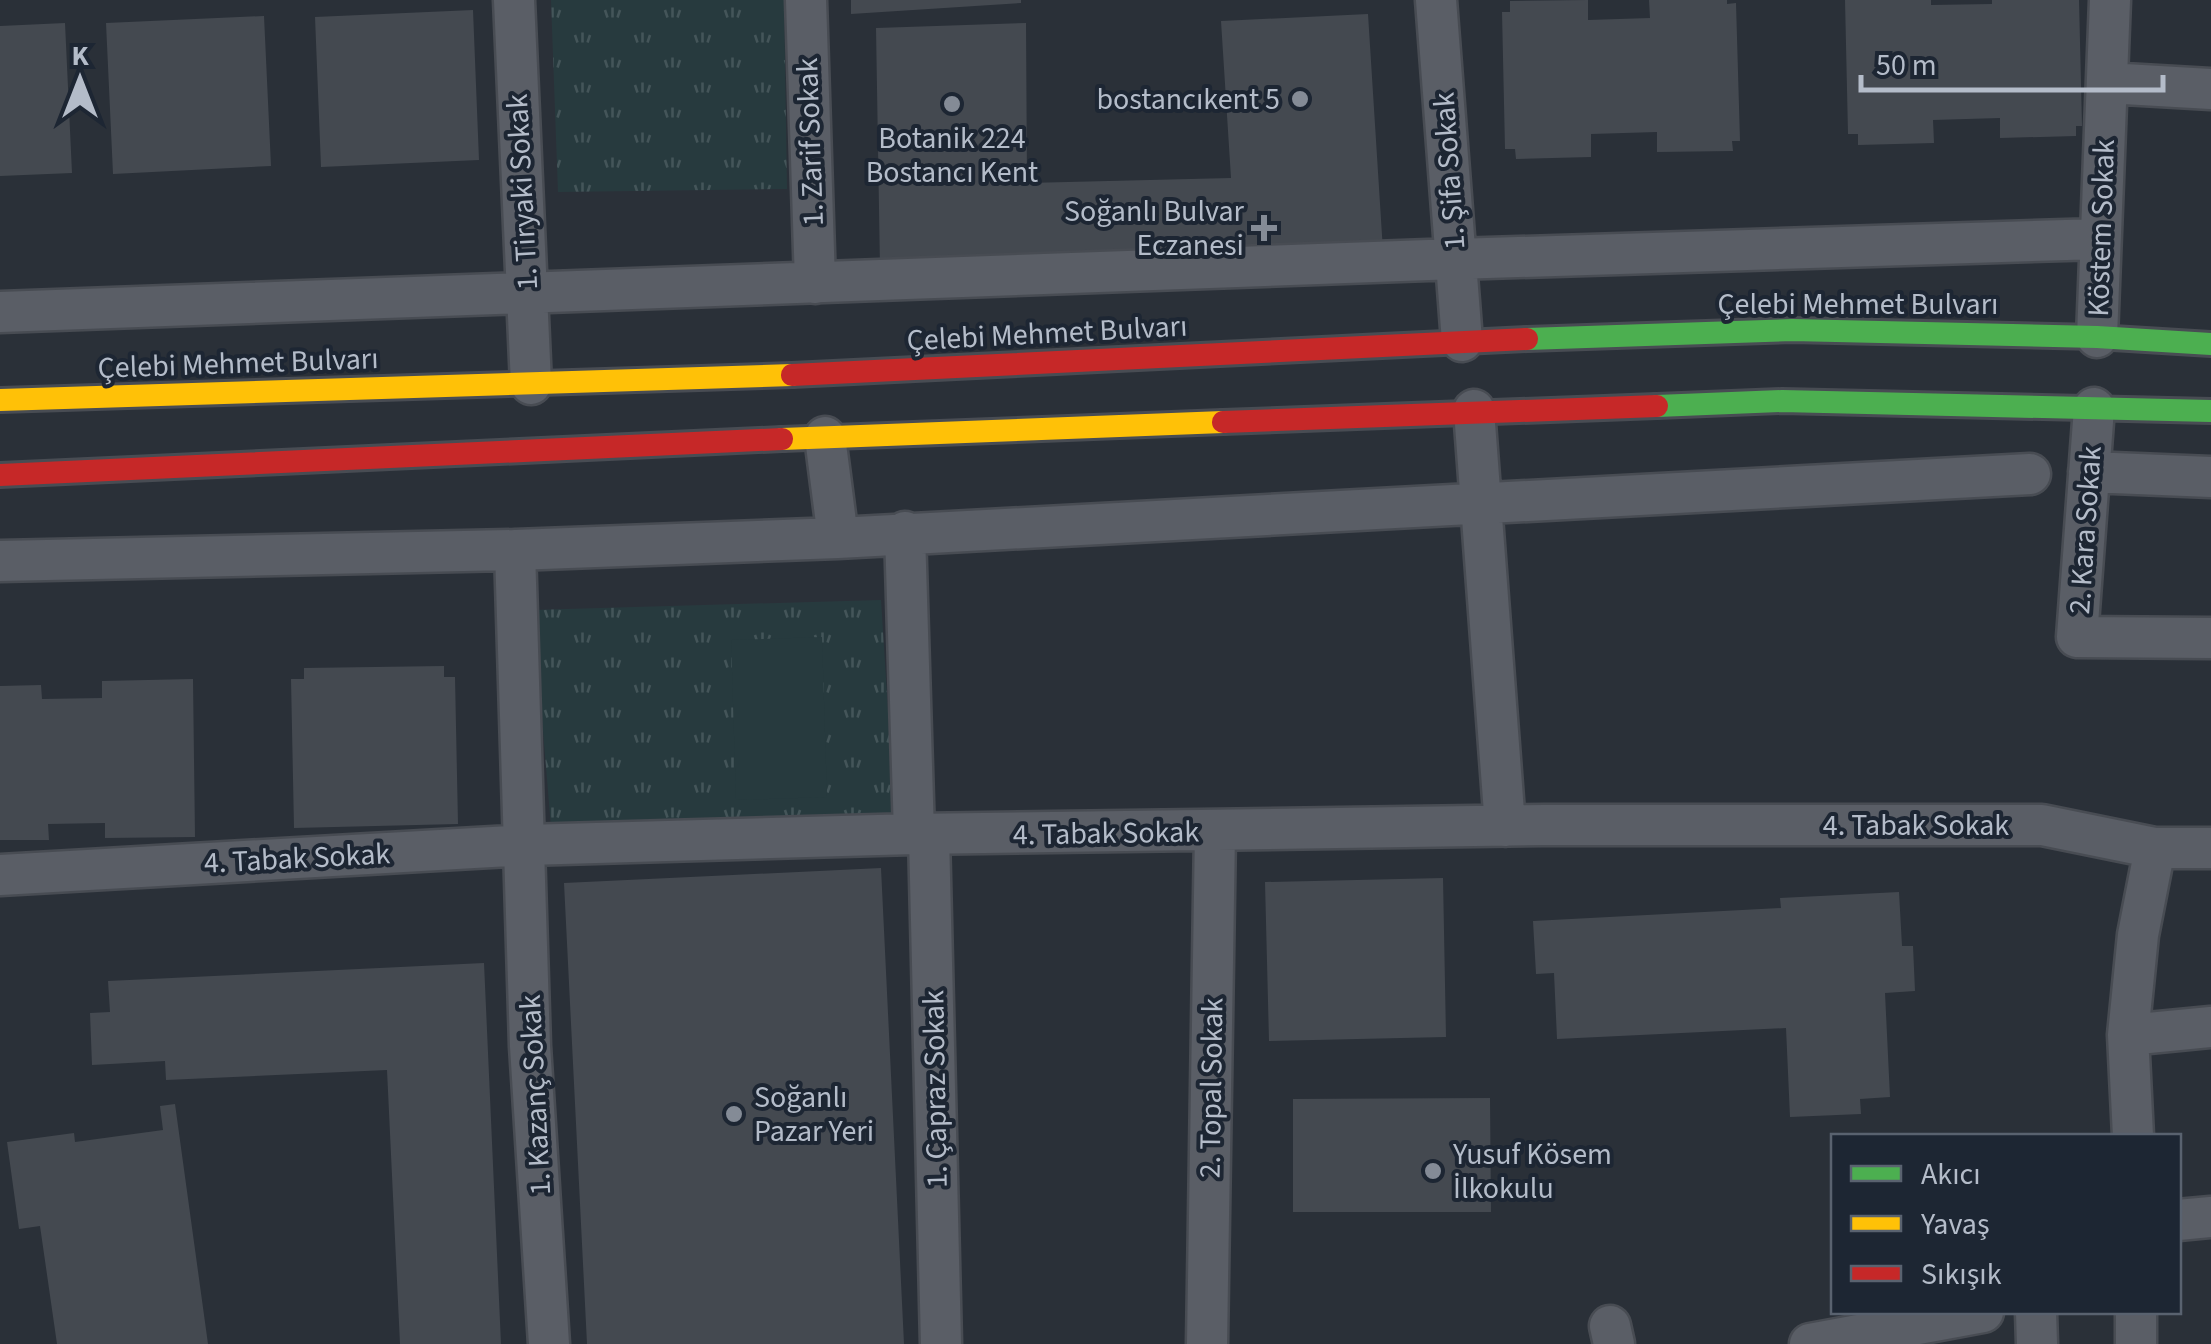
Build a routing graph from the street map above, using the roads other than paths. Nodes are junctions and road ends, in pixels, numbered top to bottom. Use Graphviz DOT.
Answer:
graph roads {
  1 [pos="514,0"];
  2 [pos="806,0"];
  3 [pos="1436,0"];
  4 [pos="2110,0"];
  5 [pos="2106,82"];
  6 [pos="2211,89"];
  7 [pos="2100,239"];
  8 [pos="1456,258"];
  9 [pos="815,284"];
  10 [pos="527,294"];
  11 [pos="0,312"];
  12 [pos="2097,337"];
  13 [pos="1462,342"];
  14 [pos="2211,344"];
  15 [pos="531,384"];
  16 [pos="0,400"];
  17 [pos="2094,408"];
  18 [pos="1474,410"];
  19 [pos="2211,411"];
  20 [pos="825,437"];
  21 [pos="2089,472"];
  22 [pos="2030,474"];
  23 [pos="0,475"];
  24 [pos="2211,478"];
  25 [pos="1479,502"];
  26 [pos="905,532"];
  27 [pos="838,538"];
  28 [pos="514,550"];
  29 [pos="0,561"];
  30 [pos="2211,638"];
  31 [pos="1505,826"];
  32 [pos="1215,832"];
  33 [pos="922,835"];
  34 [pos="526,845"];
  35 [pos="2155,848"];
  36 [pos="2211,848"];
  37 [pos="0,875"];
  38 [pos="2211,1027"];
  39 [pos="2128,1035"];
  40 [pos="2133,1134"];
  41 [pos="2211,1217"];
  42 [pos="2181,1220"];
  43 [pos="1969,1314"];
  44 [pos="2036,1314"];
  45 [pos="2136,1314"];
  46 [pos="1859,1330"];
  47 [pos="549,1344"];
  48 [pos="941,1344"];
  49 [pos="1208,1344"];
  50 [pos="1810,1344"];
  51 [pos="2037,1344"];
  52 [pos="2136,1344"];
  1 -- 10 [label="street, 1. Tiryaki Sokak"];
  2 -- 9 [label="street, 1. Zarif Sokak"];
  3 -- 8 [label="street, 1. Şifa Sokak"];
  4 -- 5 [label="street, Köstem Sokak"];
  5 -- 6 [label="street"];
  5 -- 7 [label="street, Köstem Sokak"];
  7 -- 8 [label="street"];
  7 -- 12 [label="street, Köstem Sokak"];
  8 -- 9 [label="street"];
  8 -- 13 [label="street, 1. Şifa Sokak"];
  9 -- 10 [label="street"];
  10 -- 11 [label="street"];
  10 -- 15 [label="street, 1. Tiryaki Sokak"];
  12 -- 13 [label="main road, Çelebi Mehmet Bulvarı"];
  12 -- 14 [label="main road, Çelebi Mehmet Bulvarı"];
  13 -- 15 [label="main road, Çelebi Mehmet Bulvarı"];
  15 -- 16 [label="main road, Çelebi Mehmet Bulvarı"];
  17 -- 18 [label="main road"];
  17 -- 19 [label="main road"];
  17 -- 21 [label="street, 2. Kara Sokak"];
  18 -- 20 [label="main road"];
  18 -- 25 [label="street"];
  20 -- 23 [label="main road"];
  20 -- 27 [label="street"];
  21 -- 24 [label="street"];
  21 -- 30 [label="street, 2. Kara Sokak"];
  22 -- 25 [label="street"];
  25 -- 26 [label="street"];
  25 -- 31 [label="street"];
  26 -- 27 [label="street"];
  26 -- 33 [label="street, 1. Çapraz Sokak"];
  27 -- 28 [label="street"];
  28 -- 29 [label="street"];
  28 -- 34 [label="street, 1. Kazanç Sokak"];
  31 -- 32 [label="street, 4. Tabak Sokak"];
  31 -- 35 [label="street, 4. Tabak Sokak"];
  32 -- 33 [label="street, 4. Tabak Sokak"];
  32 -- 49 [label="street, 2. Topal Sokak"];
  33 -- 34 [label="street, 4. Tabak Sokak"];
  33 -- 48 [label="street, 1. Çapraz Sokak"];
  34 -- 37 [label="street, 4. Tabak Sokak"];
  34 -- 47 [label="street, 1. Kazanç Sokak"];
  35 -- 36 [label="street, 4. Tabak Sokak"];
  35 -- 39 [label="street"];
  38 -- 39 [label="street"];
  39 -- 40 [label="street"];
  41 -- 42 [label="street"];
  43 -- 46 [label="street"];
  44 -- 51 [label="street"];
  45 -- 52 [label="street"];
  46 -- 50 [label="street"];
}
